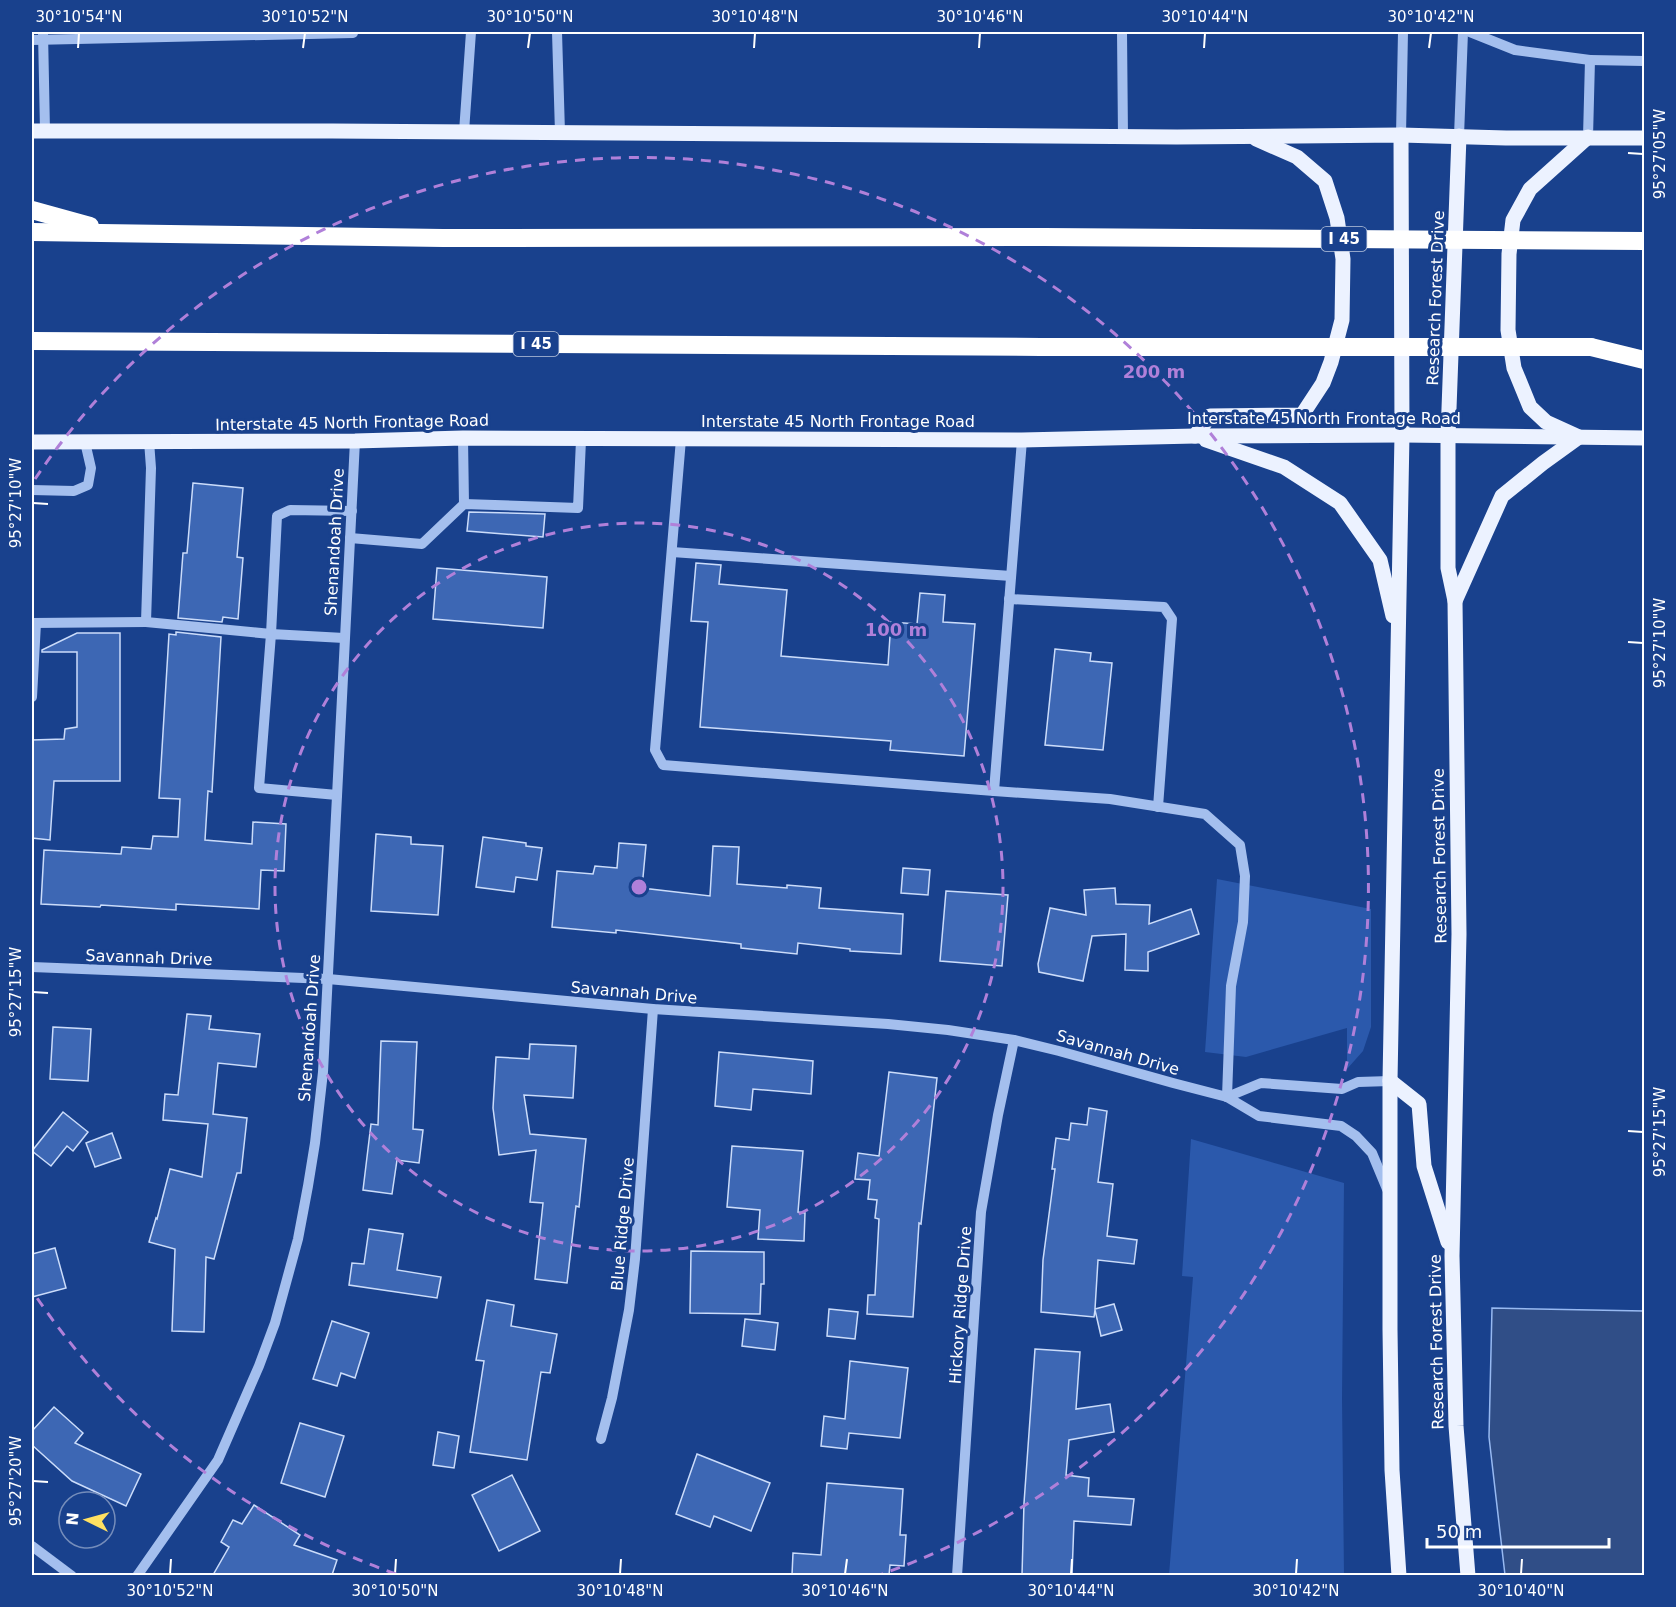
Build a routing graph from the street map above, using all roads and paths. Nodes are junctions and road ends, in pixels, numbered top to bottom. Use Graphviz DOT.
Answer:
graph roads {
  1 [pos="353,32"];
  2 [pos="471,32"];
  3 [pos="557,32"];
  4 [pos="1122,32"];
  5 [pos="1403,32"];
  6 [pos="1463,32"];
  7 [pos="1470,32"];
  8 [pos="1488,35"];
  9 [pos="39,37"];
  10 [pos="1590,60"];
  11 [pos="1644,61"];
  12 [pos="38,131"];
  13 [pos="464,132"];
  14 [pos="560,133"];
  15 [pos="1401,135"];
  16 [pos="1251,136"];
  17 [pos="1459,136"];
  18 [pos="1123,137"];
  19 [pos="1588,137"];
  20 [pos="1644,138"];
  21 [pos="32,210"];
  22 [pos="32,232"];
  23 [pos="115,233"];
  24 [pos="1644,241"];
  25 [pos="32,341"];
  26 [pos="1644,346"];
  27 [pos="1591,347"];
  28 [pos="1644,360"];
  29 [pos="1402,435"];
  30 [pos="1195,436"];
  31 [pos="1448,436"];
  32 [pos="1579,437"];
  33 [pos="463,438"];
  34 [pos="1644,438"];
  35 [pos="681,439"];
  36 [pos="581,440"];
  37 [pos="1022,440"];
  38 [pos="148,441"];
  39 [pos="355,441"];
  40 [pos="32,442"];
  41 [pos="85,442"];
  42 [pos="32,490"];
  43 [pos="464,504"];
  44 [pos="352,511"];
  45 [pos="350,538"];
  46 [pos="672,552"];
  47 [pos="1011,576"];
  48 [pos="1009,599"];
  49 [pos="1455,601"];
  50 [pos="146,622"];
  51 [pos="34,623"];
  52 [pos="272,634"];
  53 [pos="344,638"];
  54 [pos="1398,642"];
  55 [pos="32,697"];
  56 [pos="994,791"];
  57 [pos="337,795"];
  58 [pos="1158,807"];
  59 [pos="32,967"];
  60 [pos="328,979"];
  61 [pos="652,1009"];
  62 [pos="1014,1040"];
  63 [pos="1390,1081"];
  64 [pos="1227,1096"];
  65 [pos="1391,1198"];
  66 [pos="1452,1256"];
  67 [pos="601,1439"];
  68 [pos="32,1546"];
  69 [pos="72,1575"];
  70 [pos="137,1575"];
  71 [pos="957,1575"];
  72 [pos="1399,1575"];
  73 [pos="1468,1575"];
  1 -- 9 [label="street"];
  2 -- 13 [label="street"];
  3 -- 14 [label="street"];
  4 -- 18 [label="street"];
  5 -- 15 [label="street"];
  6 -- 17 [label="street"];
  7 -- 8 [label="street"];
  8 -- 10 [label="street"];
  9 -- 12 [label="street"];
  10 -- 11 [label="street"];
  10 -- 19 [label="street"];
  12 -- 13 [label="main road"];
  13 -- 14 [label="main road"];
  14 -- 18 [label="main road"];
  15 -- 16 [label="main road"];
  15 -- 17 [label="main road"];
  15 -- 29 [label="main road, Research Forest Drive"];
  16 -- 18 [label="main road"];
  16 -- 30 [label="main road"];
  17 -- 19 [label="main road"];
  17 -- 31 [label="main road, Research Forest Drive"];
  19 -- 20 [label="main road"];
  19 -- 32 [label="main road"];
  21 -- 23 [label="highway"];
  22 -- 23 [label="highway, I 45"];
  23 -- 24 [label="highway, I 45, bridge"];
  25 -- 27 [label="highway, I 45, bridge"];
  26 -- 27 [label="highway, I 45"];
  27 -- 28 [label="highway"];
  29 -- 30 [label="main road, Interstate 45 North Frontage Road"];
  29 -- 31 [label="main road, Interstate 45 North Frontage Road"];
  29 -- 54 [label="main road, Research Forest Drive"];
  30 -- 37 [label="main road, Interstate 45 North Frontage Road"];
  30 -- 54 [label="main road"];
  31 -- 32 [label="main road, Interstate 45 North Frontage Road"];
  31 -- 49 [label="main road, Research Forest Drive"];
  32 -- 34 [label="main road, Interstate 45 North Frontage Road"];
  32 -- 49 [label="main road"];
  33 -- 36 [label="main road, Interstate 45 North Frontage Road"];
  33 -- 39 [label="main road, Interstate 45 North Frontage Road"];
  33 -- 43 [label="street"];
  35 -- 36 [label="main road, Interstate 45 North Frontage Road"];
  35 -- 37 [label="main road, Interstate 45 North Frontage Road"];
  35 -- 46 [label="street"];
  36 -- 43 [label="street"];
  37 -- 47 [label="street"];
  38 -- 39 [label="main road, Interstate 45 North Frontage Road"];
  38 -- 41 [label="main road, Interstate 45 North Frontage Road"];
  38 -- 50 [label="street"];
  39 -- 44 [label="street, Shenandoah Drive"];
  40 -- 41 [label="main road, Interstate 45 North Frontage Road"];
  41 -- 42 [label="street"];
  43 -- 45 [label="street"];
  44 -- 45 [label="street, Shenandoah Drive"];
  44 -- 52 [label="street"];
  45 -- 53 [label="street, Shenandoah Drive"];
  46 -- 47 [label="street"];
  46 -- 56 [label="street"];
  47 -- 48 [label="street"];
  48 -- 56 [label="street"];
  48 -- 58 [label="street"];
  49 -- 66 [label="main road, Research Forest Drive"];
  50 -- 51 [label="street"];
  50 -- 52 [label="street"];
  51 -- 55 [label="street"];
  52 -- 53 [label="street"];
  52 -- 57 [label="street"];
  53 -- 57 [label="street, Shenandoah Drive"];
  54 -- 63 [label="main road, Research Forest Drive"];
  56 -- 58 [label="street"];
  57 -- 60 [label="street, Shenandoah Drive"];
  58 -- 64 [label="street"];
  59 -- 60 [label="street, Savannah Drive"];
  60 -- 61 [label="street, Savannah Drive"];
  60 -- 70 [label="street, Shenandoah Drive"];
  61 -- 62 [label="street, Savannah Drive"];
  61 -- 67 [label="street, Blue Ridge Drive"];
  62 -- 64 [label="street, Savannah Drive"];
  62 -- 71 [label="street, Hickory Ridge Drive"];
  63 -- 64 [label="street"];
  63 -- 65 [label="main road, Research Forest Drive"];
  63 -- 66 [label="main road"];
  64 -- 65 [label="street, Savannah Drive"];
  65 -- 72 [label="main road, Research Forest Drive"];
  66 -- 73 [label="main road, Research Forest Drive"];
  68 -- 69 [label="street"];
}
